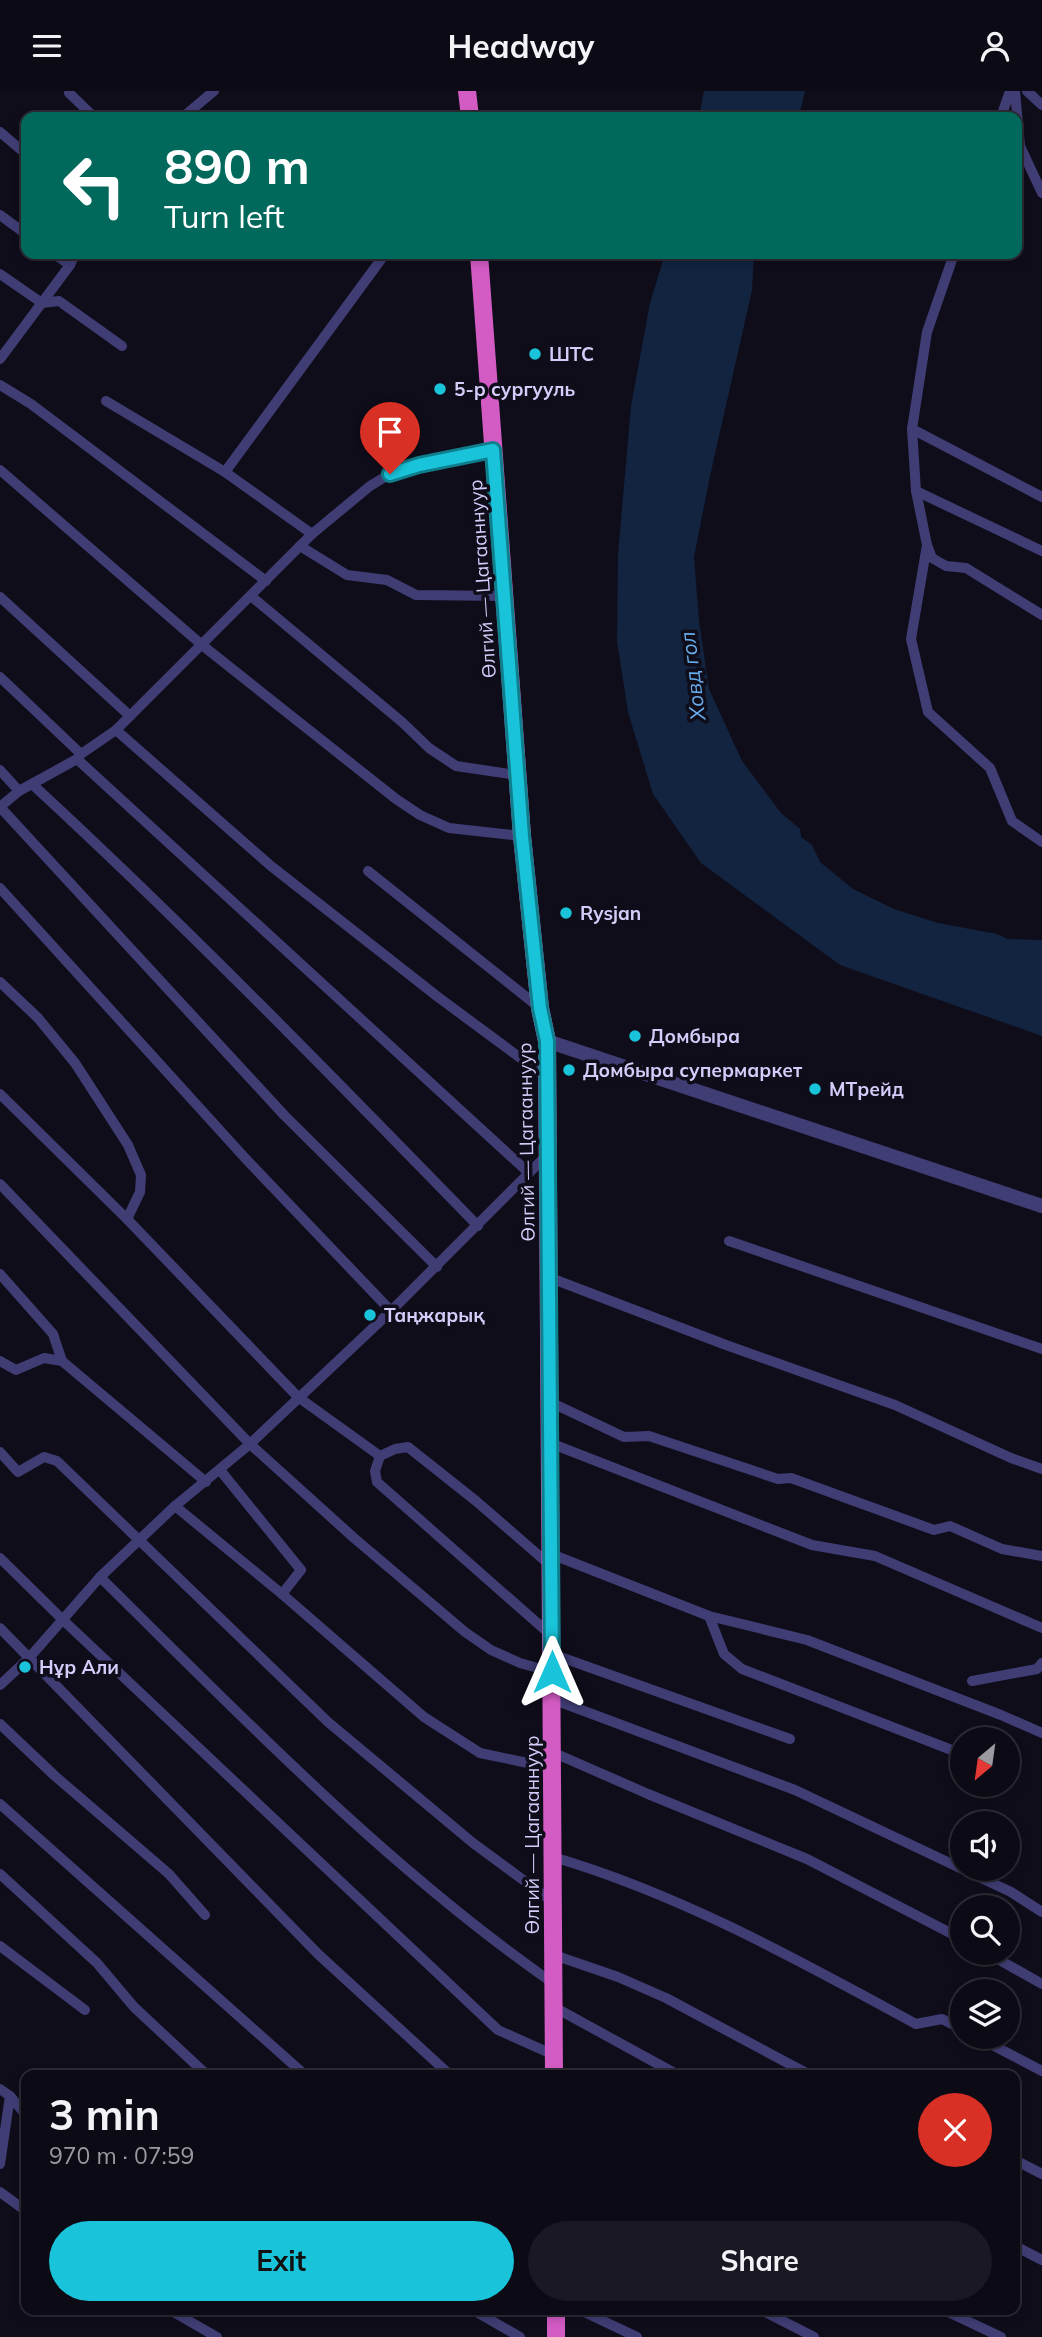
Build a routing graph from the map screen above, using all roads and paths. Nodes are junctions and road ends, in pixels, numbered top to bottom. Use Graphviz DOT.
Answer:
graph roads {
  1 [pos="214,91"];
  2 [pos="467,91"];
  3 [pos="1012,91"];
  4 [pos="1027,91"];
  5 [pos="69,93"];
  6 [pos="1042,105"];
  7 [pos="89,112"];
  8 [pos="189,112"];
  9 [pos="469,112"];
  10 [pos="1003,112"];
  11 [pos="1015,112"];
  12 [pos="0,132"];
  13 [pos="21,150"];
  14 [pos="1022,150"];
  15 [pos="1042,193"];
  16 [pos="0,215"];
  17 [pos="21,230"];
  18 [pos="61,259"];
  19 [pos="73,259"];
  20 [pos="381,259"];
  21 [pos="478,259"];
  22 [pos="952,259"];
  23 [pos="70,265"];
  24 [pos="0,274"];
  25 [pos="43,303"];
  26 [pos="122,346"];
  27 [pos="0,359"];
  28 [pos="0,385"];
  29 [pos="106,401"];
  30 [pos="912,429"];
  31 [pos="493,450"];
  32 [pos="0,470"];
  33 [pos="225,472"];
  34 [pos="916,491"];
  35 [pos="1042,497"];
  36 [pos="312,534"];
  37 [pos="927,545"];
  38 [pos="300,547"];
  39 [pos="1042,551"];
  40 [pos="266,581"];
  41 [pos="251,596"];
  42 [pos="505,596"];
  43 [pos="0,597"];
  44 [pos="1042,615"];
  45 [pos="202,645"];
  46 [pos="0,677"];
  47 [pos="130,716"];
  48 [pos="116,730"];
  49 [pos="79,757"];
  50 [pos="0,770"];
  51 [pos="517,775"];
  52 [pos="32,784"];
  53 [pos="19,791"];
  54 [pos="522,836"];
  55 [pos="1042,842"];
  56 [pos="368,871"];
  57 [pos="0,888"];
  58 [pos="0,982"];
  59 [pos="540,1008"];
  60 [pos="547,1041"];
  61 [pos="546,1077"];
  62 [pos="0,1094"];
  63 [pos="547,1155"];
  64 [pos="529,1173"];
  65 [pos="0,1184"];
  66 [pos="1042,1206"];
  67 [pos="127,1219"];
  68 [pos="478,1226"];
  69 [pos="729,1241"];
  70 [pos="437,1267"];
  71 [pos="0,1274"];
  72 [pos="548,1277"];
  73 [pos="391,1311"];
  74 [pos="1042,1349"];
  75 [pos="0,1361"];
  76 [pos="62,1361"];
  77 [pos="299,1397"];
  78 [pos="550,1402"];
  79 [pos="550,1443"];
  80 [pos="250,1444"];
  81 [pos="0,1452"];
  82 [pos="380,1456"];
  83 [pos="1042,1469"];
  84 [pos="220,1470"];
  85 [pos="206,1482"];
  86 [pos="176,1506"];
  87 [pos="140,1539"];
  88 [pos="1042,1556"];
  89 [pos="0,1557"];
  90 [pos="551,1560"];
  91 [pos="100,1577"];
  92 [pos="282,1594"];
  93 [pos="709,1616"];
  94 [pos="63,1620"];
  95 [pos="0,1628"];
  96 [pos="1042,1628"];
  97 [pos="552,1654"];
  98 [pos="29,1658"];
  99 [pos="1042,1663"];
  100 [pos="972,1681"];
  101 [pos="0,1685"];
  102 [pos="552,1699"];
  103 [pos="0,1724"];
  104 [pos="1042,1733"];
  105 [pos="790,1739"];
  106 [pos="950,1749"];
  107 [pos="552,1760"];
  108 [pos="0,1804"];
  109 [pos="553,1857"];
  110 [pos="0,1874"];
  111 [pos="553,1902"];
  112 [pos="1042,1912"];
  113 [pos="205,1915"];
  114 [pos="950,1933"];
  115 [pos="0,1946"];
  116 [pos="554,1955"];
  117 [pos="1008,1965"];
  118 [pos="554,1984"];
  119 [pos="1042,1984"];
  120 [pos="554,2007"];
  121 [pos="85,2010"];
  122 [pos="950,2023"];
  123 [pos="1000,2049"];
  124 [pos="554,2055"];
  125 [pos="202,2070"];
  126 [pos="299,2070"];
  127 [pos="445,2070"];
  128 [pos="554,2070"];
  129 [pos="669,2070"];
  130 [pos="801,2070"];
  131 [pos="1042,2071"];
  132 [pos="5,2092"];
  133 [pos="21,2110"];
  134 [pos="1020,2162"];
  135 [pos="0,2164"];
  136 [pos="1042,2174"];
  137 [pos="0,2192"];
  138 [pos="21,2207"];
  139 [pos="1020,2249"];
  140 [pos="1042,2260"];
  141 [pos="179,2315"];
  142 [pos="482,2315"];
  143 [pos="555,2315"];
  144 [pos="591,2315"];
  145 [pos="771,2315"];
  146 [pos="954,2315"];
  147 [pos="217,2337"];
  148 [pos="520,2337"];
  149 [pos="556,2337"];
  150 [pos="637,2337"];
  151 [pos="814,2337"];
  152 [pos="1001,2337"];
  1 -- 8 [label="street"];
  2 -- 9 [label="highway"];
  3 -- 10 [label="street"];
  3 -- 11 [label="street"];
  4 -- 6 [label="street"];
  5 -- 7 [label="street"];
  12 -- 13 [label="street"];
  14 -- 15 [label="street"];
  16 -- 17 [label="street"];
  18 -- 23 [label="street"];
  19 -- 23 [label="street"];
  20 -- 33 [label="street"];
  21 -- 31 [label="highway, Өлгий — Цагааннуур"];
  22 -- 30 [label="street"];
  23 -- 25 [label="street"];
  24 -- 25 [label="street"];
  25 -- 26 [label="street"];
  25 -- 27 [label="street"];
  28 -- 40 [label="street"];
  29 -- 33 [label="street"];
  30 -- 34 [label="street"];
  30 -- 35 [label="street"];
  31 -- 36 [label="street"];
  31 -- 42 [label="highway, Өлгий — Цагааннуур"];
  32 -- 45 [label="street"];
  33 -- 36 [label="street"];
  34 -- 37 [label="street"];
  34 -- 39 [label="street"];
  36 -- 38 [label="street"];
  37 -- 44 [label="street"];
  37 -- 55 [label="street"];
  38 -- 40 [label="street"];
  38 -- 42 [label="street"];
  40 -- 41 [label="street"];
  41 -- 45 [label="street"];
  41 -- 51 [label="street"];
  42 -- 51 [label="highway, Өлгий — Цагааннуур"];
  43 -- 47 [label="street"];
  45 -- 47 [label="street"];
  45 -- 54 [label="street"];
  46 -- 49 [label="street"];
  47 -- 48 [label="street"];
  48 -- 49 [label="street"];
  48 -- 61 [label="street"];
  49 -- 52 [label="street"];
  49 -- 64 [label="street"];
  50 -- 53 [label="street"];
  51 -- 54 [label="highway, Өлгий — Цагааннуур"];
  52 -- 53 [label="street"];
  52 -- 68 [label="street"];
  53 -- 70 [label="street"];
  54 -- 59 [label="highway, Өлгий — Цагааннуур"];
  56 -- 59 [label="street"];
  57 -- 73 [label="street"];
  58 -- 67 [label="street"];
  59 -- 60 [label="highway, Өлгий — Цагааннуур"];
  60 -- 61 [label="highway, Өлгий — Цагааннуур"];
  60 -- 66 [label="street"];
  61 -- 63 [label="highway, Өлгий — Цагааннуур"];
  62 -- 67 [label="street"];
  63 -- 64 [label="street"];
  63 -- 72 [label="highway, Өлгий — Цагааннуур"];
  64 -- 68 [label="street"];
  65 -- 80 [label="street"];
  67 -- 77 [label="street"];
  68 -- 70 [label="street"];
  69 -- 74 [label="street"];
  70 -- 73 [label="street"];
  71 -- 76 [label="street"];
  72 -- 78 [label="highway, Өлгий — Цагааннуур"];
  72 -- 83 [label="street"];
  73 -- 77 [label="street"];
  75 -- 76 [label="street"];
  76 -- 85 [label="street"];
  77 -- 80 [label="street"];
  77 -- 82 [label="street"];
  78 -- 79 [label="highway, Өлгий — Цагааннуур"];
  78 -- 88 [label="street"];
  79 -- 90 [label="highway, Өлгий — Цагааннуур"];
  79 -- 96 [label="street"];
  80 -- 84 [label="street"];
  80 -- 97 [label="street"];
  81 -- 87 [label="street"];
  82 -- 90 [label="street"];
  82 -- 97 [label="street"];
  84 -- 85 [label="street"];
  84 -- 92 [label="street"];
  85 -- 86 [label="street"];
  86 -- 87 [label="street"];
  86 -- 92 [label="street"];
  87 -- 91 [label="street"];
  87 -- 111 [label="street"];
  89 -- 94 [label="street"];
  90 -- 93 [label="street"];
  90 -- 97 [label="highway, Өлгий — Цагааннуур"];
  91 -- 94 [label="street"];
  91 -- 118 [label="street"];
  92 -- 107 [label="street"];
  93 -- 104 [label="street"];
  93 -- 106 [label="street"];
  94 -- 98 [label="street"];
  94 -- 124 [label="street"];
  95 -- 98 [label="street"];
  97 -- 102 [label="highway, Өлгий — Цагааннуур"];
  97 -- 105 [label="street"];
  98 -- 101 [label="street"];
  98 -- 127 [label="street"];
  99 -- 100 [label="street"];
  102 -- 107 [label="highway, Өлгий — Цагааннуур"];
  102 -- 112 [label="street"];
  103 -- 113 [label="street"];
  107 -- 109 [label="highway, Өлгий — Цагааннуур"];
  107 -- 114 [label="street"];
  108 -- 126 [label="street"];
  109 -- 111 [label="highway, Өлгий — Цагааннуур"];
  109 -- 122 [label="street"];
  110 -- 125 [label="street"];
  111 -- 116 [label="highway, Өлгий — Цагааннуур"];
  115 -- 121 [label="street"];
  116 -- 118 [label="highway, Өлгий — Цагааннуур"];
  116 -- 130 [label="street"];
  117 -- 119 [label="street"];
  118 -- 120 [label="highway, Өлгий — Цагааннуур"];
  120 -- 124 [label="highway, Өлгий — Цагааннуур"];
  120 -- 129 [label="street"];
  123 -- 131 [label="street"];
  124 -- 128 [label="highway, Өлгий — Цагааннуур"];
  132 -- 133 [label="street"];
  132 -- 135 [label="street"];
  134 -- 136 [label="street"];
  137 -- 138 [label="street"];
  139 -- 140 [label="street"];
  141 -- 147 [label="street"];
  142 -- 148 [label="street"];
  143 -- 149 [label="highway"];
  144 -- 150 [label="street"];
  145 -- 151 [label="street"];
  146 -- 152 [label="street"];
}
